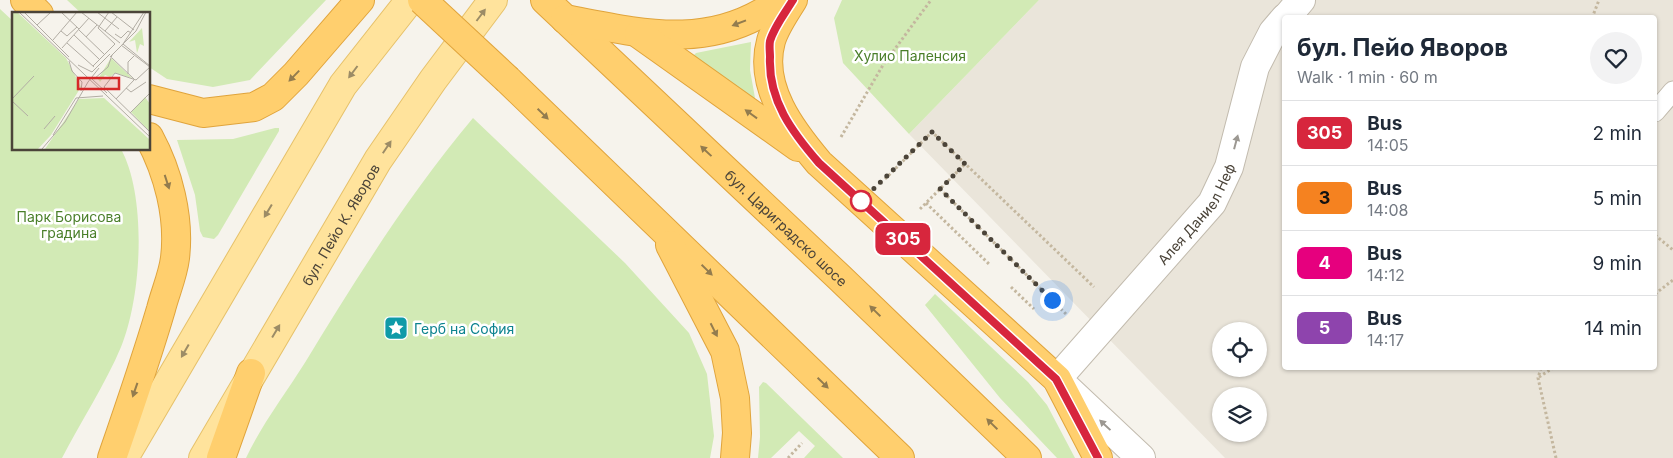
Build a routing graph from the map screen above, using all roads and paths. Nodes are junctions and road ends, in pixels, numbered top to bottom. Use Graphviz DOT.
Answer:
graph roads {
  1 [pos="25,0"];
  2 [pos="360,0"];
  3 [pos="410,0"];
  4 [pos="422,0"];
  5 [pos="492,0"];
  6 [pos="545,0"];
  7 [pos="781,0"];
  8 [pos="793,0"];
  9 [pos="931,0"];
  10 [pos="1301,0"];
  11 [pos="1599,0"];
  12 [pos="37,12"];
  13 [pos="1288,15"];
  14 [pos="1593,15"];
  15 [pos="565,19"];
  16 [pos="1282,22"];
  17 [pos="639,34"];
  18 [pos="1673,91"];
  19 [pos="150,99"];
  20 [pos="1657,110"];
  21 [pos="150,139"];
  22 [pos="838,142"];
  23 [pos="819,163"];
  24 [pos="965,164"];
  25 [pos="881,183"];
  26 [pos="940,189"];
  27 [pos="659,224"];
  28 [pos="1657,237"];
  29 [pos="1673,250"];
  30 [pos="989,264"];
  31 [pos="1673,280"];
  32 [pos="1097,290"];
  33 [pos="1657,292"];
  34 [pos="1066,314"];
  35 [pos="1540,370"];
  36 [pos="1550,370"];
  37 [pos="251,373"];
  38 [pos="1538,378"];
  39 [pos="1056,379"];
  40 [pos="802,443"];
  41 [pos="112,458"];
  42 [pos="124,458"];
  43 [pos="203,458"];
  44 [pos="220,458"];
  45 [pos="735,458"];
  46 [pos="788,458"];
  47 [pos="900,458"];
  48 [pos="1027,458"];
  49 [pos="1098,458"];
  50 [pos="1141,458"];
  51 [pos="1556,458"];
  1 -- 12 [label="highway"];
  2 -- 19 [label="highway, one-way"];
  3 -- 42 [label="main road, one-way"];
  4 -- 27 [label="highway, one-way, bridge"];
  37 -- 5 [label="main road, бул. Пейо К. Яворов, one-way"];
  6 -- 15 [label="highway, бул. Цариградско шосе"];
  7 -- 17 [label="highway, one-way"];
  8 -- 23 [label="highway"];
  9 -- 22 [label="path"];
  10 -- 13 [label="street, Алея Даниел Неф"];
  11 -- 14 [label="path"];
  15 -- 17 [label="highway"];
  48 -- 15 [label="highway, бул. Цариградско шосе, one-way"];
  39 -- 16 [label="street, Алея Даниел Неф, one-way"];
  23 -- 17 [label="highway, one-way"];
  18 -- 20 [label="lane"];
  21 -- 41 [label="highway, one-way"];
  23 -- 39 [label="highway"];
  24 -- 25 [label="path"];
  24 -- 26 [label="path"];
  24 -- 32 [label="path"];
  26 -- 30 [label="path"];
  26 -- 34 [label="path"];
  27 -- 45 [label="highway, one-way"];
  27 -- 47 [label="highway, one-way"];
  28 -- 29 [label="path"];
  31 -- 33 [label="path"];
  35 -- 38 [label="path"];
  36 -- 38 [label="path"];
  37 -- 43 [label="main road, бул. Пейо К. Яворов"];
  37 -- 44 [label="highway"];
  38 -- 51 [label="path"];
  39 -- 49 [label="highway"];
  50 -- 39 [label="street, one-way"];
  40 -- 46 [label="path"];
}
